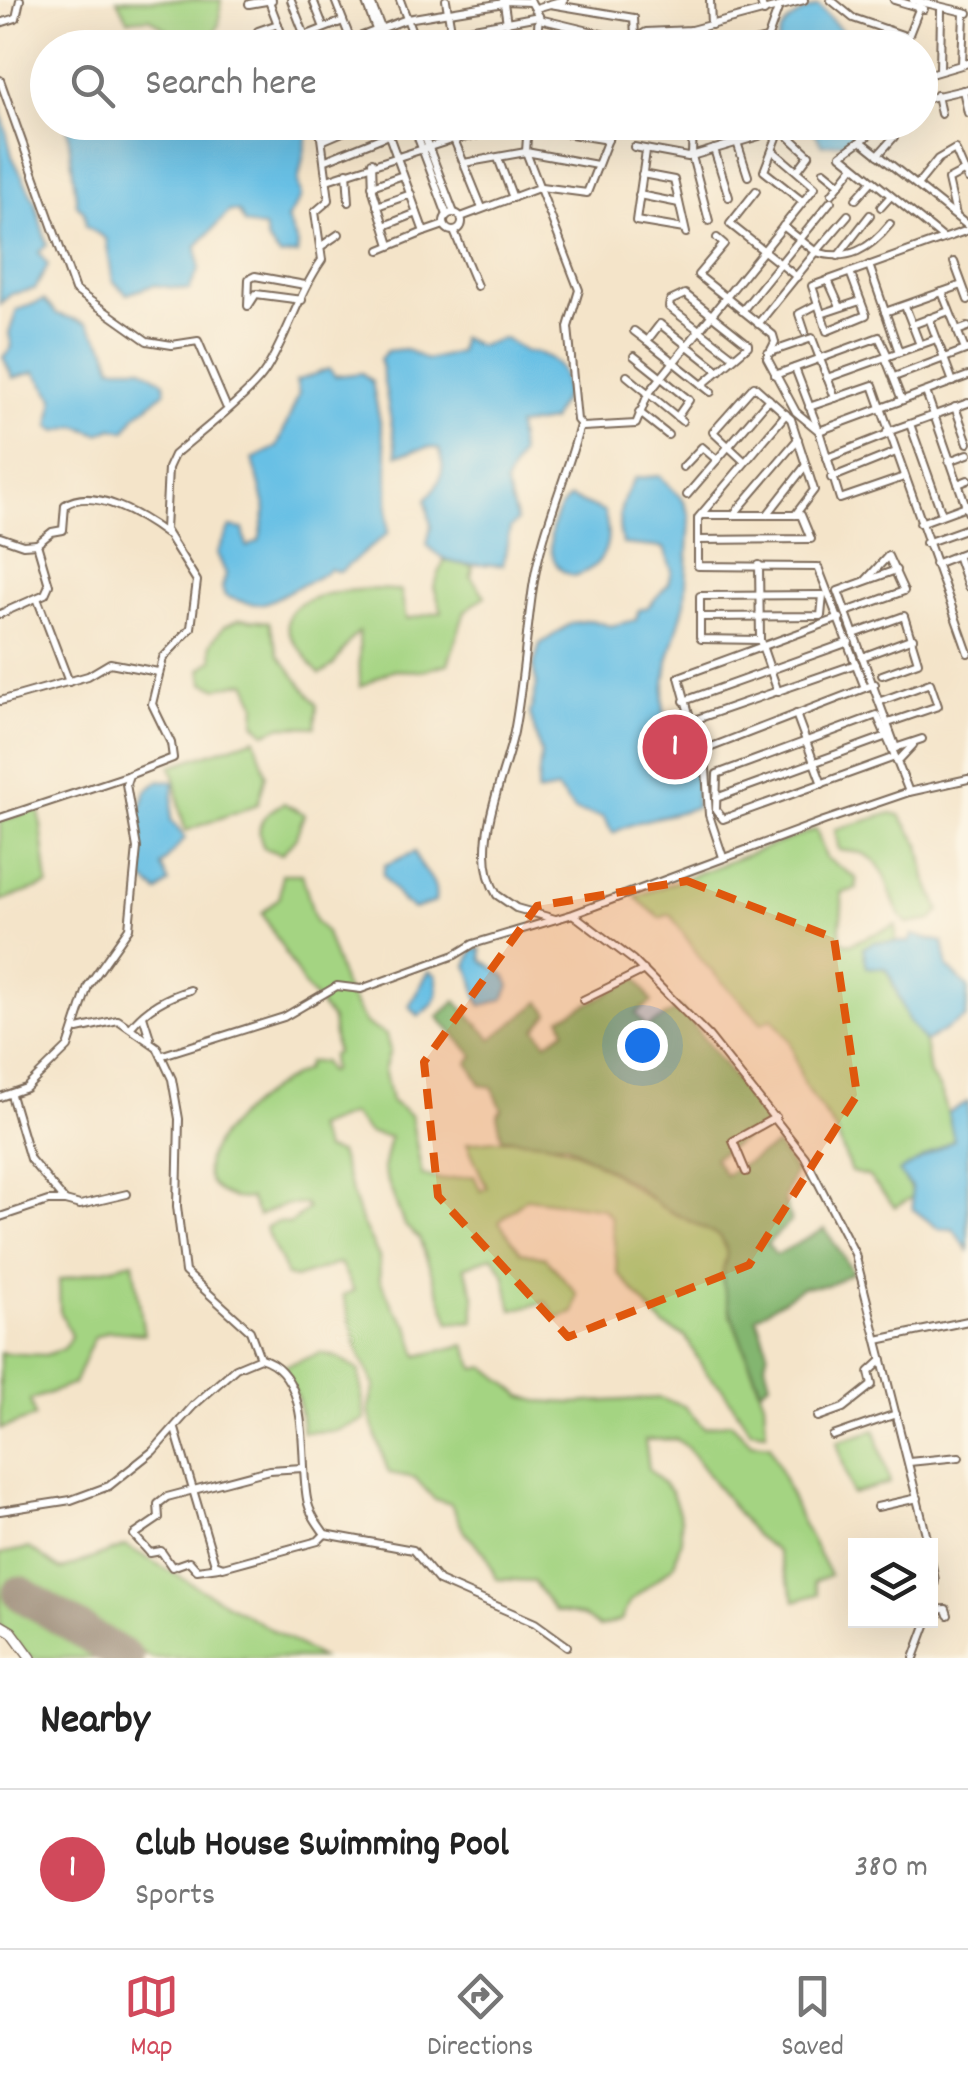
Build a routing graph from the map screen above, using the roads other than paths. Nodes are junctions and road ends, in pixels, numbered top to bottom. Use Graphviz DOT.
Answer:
graph roads {
  1 [pos="20,0"];
  2 [pos="271,0"];
  3 [pos="292,0"];
  4 [pos="314,0"];
  5 [pos="335,0"];
  6 [pos="368,0"];
  7 [pos="400,0"];
  8 [pos="446,0"];
  9 [pos="564,0"];
  10 [pos="710,0"];
  11 [pos="760,0"];
  12 [pos="804,0"];
  13 [pos="831,0"];
  14 [pos="894,0"];
  15 [pos="259,1"];
  16 [pos="503,2"];
  17 [pos="788,3"];
  18 [pos="249,4"];
  19 [pos="550,4"];
  20 [pos="918,4"];
  21 [pos="778,8"];
  22 [pos="535,9"];
  23 [pos="938,9"];
  24 [pos="448,12"];
  25 [pos="764,12"];
  26 [pos="966,13"];
  27 [pos="407,19"];
  28 [pos="343,21"];
  29 [pos="507,23"];
  30 [pos="0,24"];
  31 [pos="278,24"];
  32 [pos="711,25"];
  33 [pos="324,28"];
  34 [pos="379,29"];
  35 [pos="261,30"];
  36 [pos="280,30"];
  37 [pos="303,30"];
  38 [pos="319,30"];
  39 [pos="347,30"];
  40 [pos="411,30"];
  41 [pos="451,30"];
  42 [pos="468,30"];
  43 [pos="597,30"];
  44 [pos="633,30"];
  45 [pos="654,30"];
  46 [pos="692,30"];
  47 [pos="771,30"];
  48 [pos="888,30"];
  49 [pos="910,30"];
  50 [pos="965,41"];
  51 [pos="965,63"];
  52 [pos="940,70"];
  53 [pos="0,80"];
  54 [pos="966,90"];
  55 [pos="938,95"];
  56 [pos="938,100"];
  57 [pos="968,113"];
  58 [pos="941,114"];
  59 [pos="324,140"];
  60 [pos="376,140"];
  61 [pos="390,140"];
  62 [pos="423,140"];
  63 [pos="450,140"];
  64 [pos="454,140"];
  65 [pos="527,140"];
  66 [pos="608,140"];
  67 [pos="692,140"];
  68 [pos="744,140"];
  69 [pos="776,140"];
  70 [pos="795,140"];
  71 [pos="891,140"];
  72 [pos="861,141"];
  73 [pos="737,142"];
  74 [pos="426,147"];
  75 [pos="634,147"];
  76 [pos="714,150"];
  77 [pos="646,151"];
  78 [pos="772,151"];
  79 [pos="526,152"];
  80 [pos="878,154"];
  81 [pos="395,156"];
  82 [pos="692,156"];
  83 [pos="498,158"];
  84 [pos="326,160"];
  85 [pos="372,162"];
  86 [pos="464,164"];
  87 [pos="597,165"];
  88 [pos="854,166"];
  89 [pos="796,171"];
  90 [pos="824,171"];
  91 [pos="347,172"];
  92 [pos="642,174"];
  93 [pos="404,175"];
  94 [pos="734,175"];
  95 [pos="967,175"];
  96 [pos="327,180"];
  97 [pos="871,182"];
  98 [pos="840,184"];
  99 [pos="917,185"];
  100 [pos="372,186"];
  101 [pos="540,187"];
  102 [pos="756,191"];
  103 [pos="411,194"];
  104 [pos="639,195"];
  105 [pos="729,197"];
  106 [pos="890,197"];
  107 [pos="513,198"];
  108 [pos="856,200"];
  109 [pos="350,202"];
  110 [pos="802,202"];
  111 [pos="680,203"];
  112 [pos="377,206"];
  113 [pos="882,207"];
  114 [pos="482,208"];
  115 [pos="417,213"];
  116 [pos="870,214"];
  117 [pos="454,215"];
  118 [pos="848,216"];
  119 [pos="956,216"];
  120 [pos="709,221"];
  121 [pos="444,224"];
  122 [pos="890,224"];
  123 [pos="384,226"];
  124 [pos="783,226"];
  125 [pos="968,228"];
  126 [pos="456,230"];
  127 [pos="424,232"];
  128 [pos="339,234"];
  129 [pos="942,237"];
  130 [pos="716,238"];
  131 [pos="800,240"];
  132 [pos="320,246"];
  133 [pos="390,246"];
  134 [pos="380,250"];
  135 [pos="764,250"];
  136 [pos="816,252"];
  137 [pos="838,256"];
  138 [pos="954,262"];
  139 [pos="780,263"];
  140 [pos="869,265"];
  141 [pos="850,272"];
  142 [pos="797,277"];
  143 [pos="828,280"];
  144 [pos="305,285"];
  145 [pos="962,285"];
  146 [pos="477,286"];
  147 [pos="942,292"];
  148 [pos="726,298"];
  149 [pos="302,300"];
  150 [pos="968,300"];
  151 [pos="860,301"];
  152 [pos="818,304"];
  153 [pos="905,306"];
  154 [pos="840,307"];
  155 [pos="742,311"];
  156 [pos="949,311"];
  157 [pos="885,312"];
  158 [pos="712,314"];
  159 [pos="821,314"];
  160 [pos="929,318"];
  161 [pos="758,324"];
  162 [pos="912,324"];
  163 [pos="968,327"];
  164 [pos="634,331"];
  165 [pos="699,331"];
  166 [pos="957,331"];
  167 [pos="805,332"];
  168 [pos="936,338"];
  169 [pos="647,341"];
  170 [pos="687,345"];
  171 [pos="920,345"];
  172 [pos="967,350"];
  173 [pos="899,352"];
  174 [pos="767,354"];
  175 [pos="634,356"];
  176 [pos="887,356"];
  177 [pos="734,357"];
  178 [pos="821,358"];
  179 [pos="944,359"];
  180 [pos="674,362"];
  181 [pos="795,368"];
  182 [pos="719,371"];
  183 [pos="775,375"];
  184 [pos="627,376"];
  185 [pos="968,376"];
  186 [pos="661,378"];
  187 [pos="827,378"];
  188 [pos="894,378"];
  189 [pos="953,382"];
  190 [pos="702,385"];
  191 [pos="711,392"];
  192 [pos="926,392"];
  193 [pos="648,394"];
  194 [pos="835,398"];
  195 [pos="769,399"];
  196 [pos="902,400"];
  197 [pos="968,403"];
  198 [pos="226,406"];
  199 [pos="810,407"];
  200 [pos="955,407"];
  201 [pos="880,408"];
  202 [pos="638,412"];
  203 [pos="786,414"];
  204 [pos="933,415"];
  205 [pos="910,424"];
  206 [pos="580,425"];
  207 [pos="819,431"];
  208 [pos="888,433"];
  209 [pos="668,435"];
  210 [pos="798,439"];
  211 [pos="968,442"];
  212 [pos="728,446"];
  213 [pos="896,452"];
  214 [pos="968,454"];
  215 [pos="826,458"];
  216 [pos="717,460"];
  217 [pos="950,461"];
  218 [pos="745,462"];
  219 [pos="806,465"];
  220 [pos="683,467"];
  221 [pos="904,477"];
  222 [pos="831,478"];
  223 [pos="968,480"];
  224 [pos="958,484"];
  225 [pos="687,495"];
  226 [pos="967,509"];
  227 [pos="734,514"];
  228 [pos="767,514"];
  229 [pos="942,514"];
  230 [pos="700,515"];
  231 [pos="795,515"];
  232 [pos="920,522"];
  233 [pos="968,528"];
  234 [pos="167,534"];
  235 [pos="0,537"];
  236 [pos="698,540"];
  237 [pos="38,544"];
  238 [pos="926,544"];
  239 [pos="968,551"];
  240 [pos="956,555"];
  241 [pos="935,564"];
  242 [pos="759,566"];
  243 [pos="896,570"];
  244 [pos="865,581"];
  245 [pos="968,586"];
  246 [pos="760,592"];
  247 [pos="37,598"];
  248 [pos="0,614"];
  249 [pos="843,615"];
  250 [pos="700,616"];
  251 [pos="760,616"];
  252 [pos="964,630"];
  253 [pos="851,638"];
  254 [pos="913,638"];
  255 [pos="761,643"];
  256 [pos="968,652"];
  257 [pos="859,660"];
  258 [pos="770,670"];
  259 [pos="158,672"];
  260 [pos="882,675"];
  261 [pos="70,682"];
  262 [pos="875,684"];
  263 [pos="865,688"];
  264 [pos="778,692"];
  265 [pos="0,701"];
  266 [pos="684,701"];
  267 [pos="881,701"];
  268 [pos="796,714"];
  269 [pos="888,723"];
  270 [pos="887,736"];
  271 [pos="806,741"];
  272 [pos="895,754"];
  273 [pos="814,763"];
  274 [pos="129,775"];
  275 [pos="968,779"];
  276 [pos="822,784"];
  277 [pos="909,792"];
  278 [pos="716,798"];
  279 [pos="0,818"];
  280 [pos="723,857"];
  281 [pos="573,914"];
  282 [pos="555,919"];
  283 [pos="644,970"];
  284 [pos="190,990"];
  285 [pos="583,1000"];
  286 [pos="143,1016"];
  287 [pos="131,1027"];
  288 [pos="77,1029"];
  289 [pos="150,1039"];
  290 [pos="162,1055"];
  291 [pos="10,1095"];
  292 [pos="0,1098"];
  293 [pos="776,1117"];
  294 [pos="746,1172"];
  295 [pos="127,1194"];
  296 [pos="65,1201"];
  297 [pos="0,1216"];
  298 [pos="968,1321"];
  299 [pos="878,1340"];
  300 [pos="260,1358"];
  301 [pos="882,1360"];
  302 [pos="896,1414"];
  303 [pos="818,1418"];
  304 [pos="175,1429"];
  305 [pos="833,1436"];
  306 [pos="960,1457"];
  307 [pos="908,1462"];
  308 [pos="303,1468"];
  309 [pos="194,1492"];
  310 [pos="918,1498"];
  311 [pos="877,1507"];
  312 [pos="0,1511"];
  313 [pos="325,1534"];
  314 [pos="926,1538"];
  315 [pos="219,1566"];
  316 [pos="938,1609"];
  317 [pos="948,1614"];
  318 [pos="0,1626"];
  319 [pos="925,1628"];
  320 [pos="567,1646"];
  321 [pos="30,1658"];
  322 [pos="914,1658"];
  1 -- 30 [label="street"];
  2 -- 15 [label="street"];
  2 -- 31 [label="street"];
  3 -- 37 [label="street"];
  4 -- 33 [label="street"];
  5 -- 28 [label="street"];
  6 -- 34 [label="street"];
  7 -- 27 [label="street"];
  8 -- 24 [label="street"];
  9 -- 19 [label="street"];
  10 -- 32 [label="street"];
  11 -- 25 [label="street"];
  12 -- 17 [label="street"];
  13 -- 48 [label="street"];
  14 -- 20 [label="street"];
  15 -- 18 [label="street"];
  16 -- 22 [label="street"];
  16 -- 24 [label="street"];
  16 -- 29 [label="street"];
  17 -- 21 [label="street"];
  19 -- 22 [label="street"];
  19 -- 44 [label="street"];
  20 -- 23 [label="street"];
  20 -- 49 [label="street"];
  21 -- 25 [label="street"];
  21 -- 47 [label="street"];
  22 -- 29 [label="street"];
  22 -- 43 [label="street"];
  23 -- 26 [label="street"];
  23 -- 52 [label="street"];
  24 -- 27 [label="street"];
  24 -- 41 [label="street"];
  25 -- 32 [label="street"];
  26 -- 50 [label="street"];
  27 -- 34 [label="street"];
  27 -- 40 [label="street"];
  28 -- 33 [label="street"];
  28 -- 39 [label="street"];
  29 -- 42 [label="street"];
  31 -- 35 [label="street"];
  31 -- 36 [label="street"];
  32 -- 46 [label="street"];
  33 -- 38 [label="street"];
  45 -- 46 [label="street"];
  50 -- 51 [label="street"];
  51 -- 52 [label="street"];
  53 -- 198 [label="street"];
  54 -- 55 [label="street"];
  54 -- 57 [label="street"];
  56 -- 58 [label="street"];
  59 -- 84 [label="street"];
  60 -- 84 [label="street"];
  61 -- 81 [label="street"];
  62 -- 74 [label="street"];
  63 -- 74 [label="street"];
  64 -- 86 [label="street"];
  65 -- 79 [label="street"];
  66 -- 87 [label="street"];
  67 -- 82 [label="street"];
  68 -- 73 [label="street"];
  69 -- 78 [label="street"];
  70 -- 89 [label="street"];
  71 -- 80 [label="street"];
  72 -- 80 [label="street"];
  72 -- 88 [label="street"];
  73 -- 76 [label="street"];
  73 -- 94 [label="street"];
  74 -- 81 [label="street"];
  74 -- 117 [label="street"];
  75 -- 77 [label="street"];
  76 -- 82 [label="street"];
  76 -- 105 [label="street"];
  77 -- 82 [label="street"];
  77 -- 92 [label="street"];
  78 -- 89 [label="street"];
  78 -- 110 [label="street"];
  79 -- 83 [label="street"];
  79 -- 87 [label="street"];
  79 -- 101 [label="street"];
  80 -- 99 [label="street"];
  81 -- 85 [label="street"];
  81 -- 93 [label="street"];
  82 -- 120 [label="street"];
  83 -- 86 [label="street"];
  83 -- 107 [label="street"];
  84 -- 96 [label="street"];
  85 -- 91 [label="street"];
  85 -- 100 [label="street"];
  86 -- 114 [label="street"];
  87 -- 101 [label="street"];
  88 -- 97 [label="street"];
  88 -- 98 [label="street"];
  89 -- 110 [label="street"];
  90 -- 98 [label="street"];
  91 -- 96 [label="street"];
  91 -- 109 [label="street"];
  92 -- 104 [label="street"];
  92 -- 111 [label="street"];
  93 -- 100 [label="street"];
  93 -- 103 [label="street"];
  95 -- 99 [label="street"];
  95 -- 119 [label="street"];
  96 -- 132 [label="street"];
  97 -- 106 [label="street"];
  97 -- 108 [label="street"];
  98 -- 131 [label="street"];
  99 -- 119 [label="street"];
  100 -- 112 [label="street"];
  101 -- 107 [label="street"];
  101 -- 206 [label="street"];
  102 -- 135 [label="street"];
  103 -- 112 [label="street"];
  103 -- 115 [label="street"];
  104 -- 111 [label="street"];
  104 -- 111 [label="street"];
  106 -- 113 [label="street"];
  106 -- 129 [label="street"];
  107 -- 114 [label="street"];
  110 -- 124 [label="street"];
  112 -- 123 [label="street"];
  114 -- 117 [label="street"];
  115 -- 123 [label="street"];
  115 -- 127 [label="street"];
  116 -- 137 [label="street"];
  117 -- 121 [label="street"];
  117 -- 126 [label="street"];
  118 -- 136 [label="street"];
  119 -- 125 [label="street"];
  121 -- 126 [label="street"];
  121 -- 127 [label="street"];
  122 -- 137 [label="street"];
  123 -- 133 [label="street"];
  124 -- 131 [label="street"];
  124 -- 135 [label="street"];
  125 -- 129 [label="street"];
  126 -- 146 [label="street"];
  127 -- 133 [label="street"];
  128 -- 132 [label="street"];
  129 -- 140 [label="street"];
  130 -- 148 [label="street"];
  131 -- 136 [label="street"];
  131 -- 139 [label="street"];
  132 -- 144 [label="street"];
  133 -- 134 [label="street"];
  135 -- 139 [label="street"];
  135 -- 148 [label="street"];
  136 -- 137 [label="street"];
  136 -- 142 [label="street"];
  138 -- 145 [label="street"];
  139 -- 142 [label="street"];
  139 -- 155 [label="street"];
  140 -- 141 [label="street"];
  140 -- 157 [label="street"];
  141 -- 143 [label="street"];
  141 -- 151 [label="street"];
  142 -- 161 [label="street"];
  143 -- 152 [label="street"];
  143 -- 154 [label="street"];
  144 -- 149 [label="street"];
  144 -- 149 [label="street"];
  145 -- 147 [label="street"];
  145 -- 150 [label="street"];
  147 -- 153 [label="street"];
  147 -- 156 [label="street"];
  148 -- 155 [label="street"];
  148 -- 158 [label="street"];
  149 -- 198 [label="street"];
  151 -- 154 [label="street"];
  151 -- 159 [label="street"];
  152 -- 159 [label="street"];
  152 -- 167 [label="street"];
  153 -- 157 [label="street"];
  153 -- 162 [label="street"];
  154 -- 159 [label="street"];
  155 -- 161 [label="street"];
  156 -- 160 [label="street"];
  156 -- 166 [label="street"];
  157 -- 173 [label="street"];
  158 -- 165 [label="street"];
  158 -- 165 [label="street"];
  158 -- 177 [label="street"];
  160 -- 162 [label="street"];
  160 -- 168 [label="street"];
  161 -- 174 [label="street"];
  162 -- 171 [label="street"];
  163 -- 166 [label="street"];
  164 -- 169 [label="street"];
  165 -- 170 [label="street"];
  165 -- 177 [label="street"];
  166 -- 172 [label="street"];
  168 -- 171 [label="street"];
  168 -- 179 [label="street"];
  169 -- 170 [label="street"];
  169 -- 180 [label="street"];
  170 -- 180 [label="street"];
  170 -- 182 [label="street"];
  171 -- 173 [label="street"];
  172 -- 179 [label="street"];
  173 -- 176 [label="street"];
  174 -- 178 [label="street"];
  174 -- 183 [label="street"];
  175 -- 186 [label="street"];
  176 -- 178 [label="street"];
  176 -- 187 [label="street"];
  176 -- 188 [label="street"];
  177 -- 182 [label="street"];
  178 -- 181 [label="street"];
  178 -- 187 [label="street"];
  179 -- 188 [label="street"];
  179 -- 189 [label="street"];
  180 -- 186 [label="street"];
  180 -- 190 [label="street"];
  181 -- 183 [label="street"];
  181 -- 199 [label="street"];
  182 -- 190 [label="street"];
  183 -- 207 [label="street"];
  184 -- 193 [label="street"];
  185 -- 189 [label="street"];
  186 -- 193 [label="street"];
  186 -- 193 [label="street"];
  187 -- 194 [label="street"];
  188 -- 196 [label="street"];
  189 -- 192 [label="street"];
  190 -- 191 [label="street"];
  192 -- 196 [label="street"];
  192 -- 204 [label="street"];
  193 -- 202 [label="street"];
  194 -- 199 [label="street"];
  194 -- 201 [label="street"];
  195 -- 203 [label="street"];
  195 -- 212 [label="street"];
  195 -- 212 [label="street"];
  196 -- 201 [label="street"];
  197 -- 200 [label="street"];
  198 -- 234 [label="street"];
  199 -- 207 [label="street"];
  200 -- 204 [label="street"];
  200 -- 211 [label="street"];
  201 -- 207 [label="street"];
  201 -- 208 [label="street"];
  202 -- 206 [label="street"];
  202 -- 209 [label="street"];
  203 -- 210 [label="street"];
  203 -- 218 [label="street"];
  204 -- 205 [label="street"];
  204 -- 217 [label="street"];
  205 -- 208 [label="street"];
  205 -- 229 [label="street"];
  206 -- 282 [label="street"];
  207 -- 215 [label="street"];
  208 -- 213 [label="street"];
  208 -- 215 [label="street"];
  210 -- 219 [label="street"];
  210 -- 227 [label="street"];
  212 -- 216 [label="street"];
  212 -- 218 [label="street"];
  213 -- 221 [label="street"];
  213 -- 222 [label="street"];
  214 -- 217 [label="street"];
  215 -- 222 [label="street"];
  216 -- 220 [label="street"];
  216 -- 225 [label="street"];
  217 -- 224 [label="street"];
  218 -- 230 [label="street"];
  219 -- 228 [label="street"];
  219 -- 231 [label="street"];
  221 -- 222 [label="street"];
  221 -- 232 [label="street"];
  223 -- 224 [label="street"];
  224 -- 226 [label="street"];
  226 -- 229 [label="street"];
  227 -- 228 [label="street"];
  227 -- 230 [label="street"];
  228 -- 231 [label="street"];
  229 -- 232 [label="street"];
  230 -- 236 [label="street"];
  231 -- 236 [label="street"];
  232 -- 238 [label="street"];
  233 -- 238 [label="street"];
  234 -- 237 [label="street"];
  234 -- 259 [label="street"];
  235 -- 237 [label="street"];
  236 -- 242 [label="street"];
  237 -- 247 [label="street"];
  238 -- 241 [label="street"];
  239 -- 240 [label="street"];
  240 -- 241 [label="street"];
  240 -- 245 [label="street"];
  241 -- 252 [label="street"];
  242 -- 246 [label="street"];
  242 -- 249 [label="street"];
  243 -- 244 [label="street"];
  243 -- 244 [label="street"];
  243 -- 249 [label="street"];
  244 -- 249 [label="street"];
  246 -- 250 [label="street"];
  246 -- 251 [label="street"];
  246 -- 251 [label="street"];
  247 -- 248 [label="street"];
  247 -- 261 [label="street"];
  249 -- 253 [label="street"];
  249 -- 255 [label="street"];
  250 -- 251 [label="street"];
  250 -- 255 [label="street"];
  251 -- 255 [label="street"];
  252 -- 256 [label="street"];
  253 -- 254 [label="street"];
  253 -- 257 [label="street"];
  253 -- 258 [label="street"];
  254 -- 257 [label="street"];
  254 -- 260 [label="street"];
  255 -- 258 [label="street"];
  255 -- 266 [label="street"];
  257 -- 262 [label="street"];
  257 -- 263 [label="street"];
  257 -- 264 [label="street"];
  258 -- 264 [label="street"];
  258 -- 266 [label="street"];
  259 -- 261 [label="street"];
  259 -- 274 [label="street"];
  261 -- 265 [label="street"];
  262 -- 263 [label="street"];
  262 -- 267 [label="street"];
  263 -- 268 [label="street"];
  264 -- 266 [label="street"];
  267 -- 269 [label="street"];
  267 -- 269 [label="street"];
  268 -- 271 [label="street"];
  268 -- 280 [label="street"];
  269 -- 272 [label="street"];
  270 -- 271 [label="street"];
  270 -- 272 [label="street"];
  270 -- 273 [label="street"];
  271 -- 273 [label="street"];
  271 -- 278 [label="street"];
  272 -- 272 [label="street"];
  272 -- 276 [label="street"];
  272 -- 277 [label="street"];
  273 -- 276 [label="street"];
  273 -- 278 [label="street"];
  274 -- 279 [label="street"];
  274 -- 288 [label="street"];
  275 -- 277 [label="street"];
  276 -- 278 [label="street"];
  277 -- 280 [label="street"];
  280 -- 281 [label="street"];
  281 -- 282 [label="street"];
  281 -- 283 [label="street"];
  282 -- 290 [label="street"];
  283 -- 285 [label="street"];
  283 -- 293 [label="street"];
  284 -- 286 [label="street"];
  286 -- 287 [label="street"];
  286 -- 289 [label="street"];
  287 -- 288 [label="street"];
  287 -- 289 [label="street"];
  288 -- 291 [label="street"];
  289 -- 290 [label="street"];
  290 -- 300 [label="street"];
  291 -- 292 [label="street"];
  291 -- 296 [label="street"];
  293 -- 294 [label="street"];
  293 -- 299 [label="street"];
  295 -- 296 [label="street"];
  296 -- 297 [label="street"];
  298 -- 299 [label="street"];
  299 -- 301 [label="street"];
  300 -- 304 [label="street"];
  300 -- 308 [label="street"];
  301 -- 302 [label="street"];
  301 -- 303 [label="street"];
  302 -- 305 [label="street"];
  302 -- 307 [label="street"];
  304 -- 309 [label="street"];
  304 -- 312 [label="street"];
  306 -- 307 [label="street"];
  307 -- 310 [label="street"];
  308 -- 309 [label="street"];
  308 -- 313 [label="street"];
  309 -- 315 [label="street"];
  309 -- 315 [label="street"];
  310 -- 311 [label="street"];
  310 -- 314 [label="street"];
  313 -- 315 [label="street"];
  313 -- 320 [label="street"];
  316 -- 317 [label="street"];
  318 -- 321 [label="street"];
  319 -- 322 [label="street"];
}
